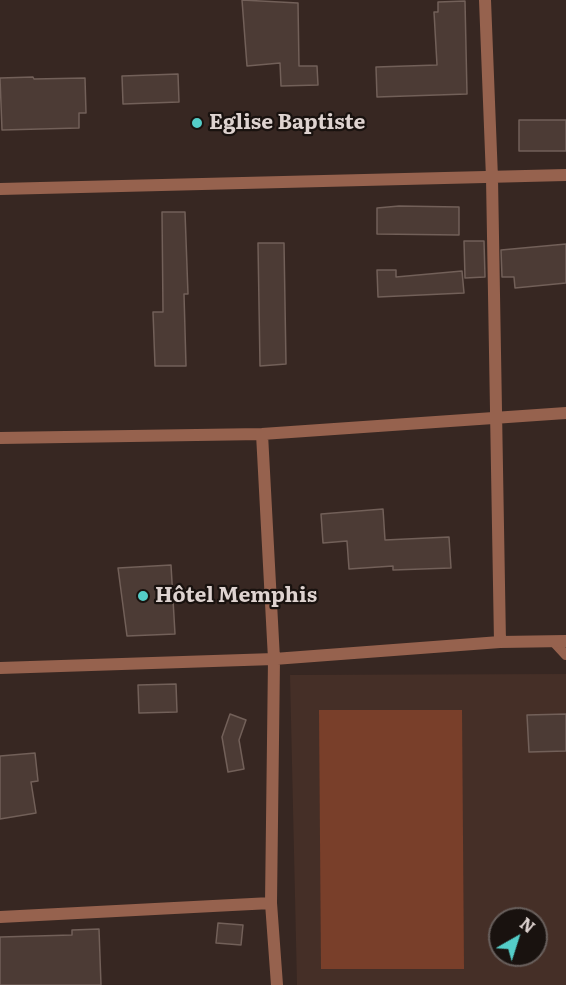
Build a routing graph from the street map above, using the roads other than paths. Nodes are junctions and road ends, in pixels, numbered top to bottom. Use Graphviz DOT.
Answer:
graph roads {
  1 [pos="485,0"];
  2 [pos="566,175"];
  3 [pos="492,178"];
  4 [pos="0,189"];
  5 [pos="566,413"];
  6 [pos="496,417"];
  7 [pos="262,434"];
  8 [pos="0,438"];
  9 [pos="552,641"];
  10 [pos="566,641"];
  11 [pos="500,642"];
  12 [pos="566,655"];
  13 [pos="274,659"];
  14 [pos="0,668"];
  15 [pos="271,903"];
  16 [pos="0,917"];
  17 [pos="277,985"];
  1 -- 3 [label="street"];
  2 -- 3 [label="street"];
  3 -- 4 [label="street"];
  3 -- 6 [label="street"];
  5 -- 6 [label="street"];
  6 -- 7 [label="street"];
  6 -- 11 [label="street"];
  7 -- 8 [label="street"];
  7 -- 13 [label="street"];
  9 -- 10 [label="street"];
  9 -- 11 [label="street"];
  9 -- 12 [label="lane"];
  11 -- 13 [label="street"];
  13 -- 14 [label="street"];
  13 -- 15 [label="street"];
  15 -- 16 [label="street"];
  15 -- 17 [label="street"];
}
